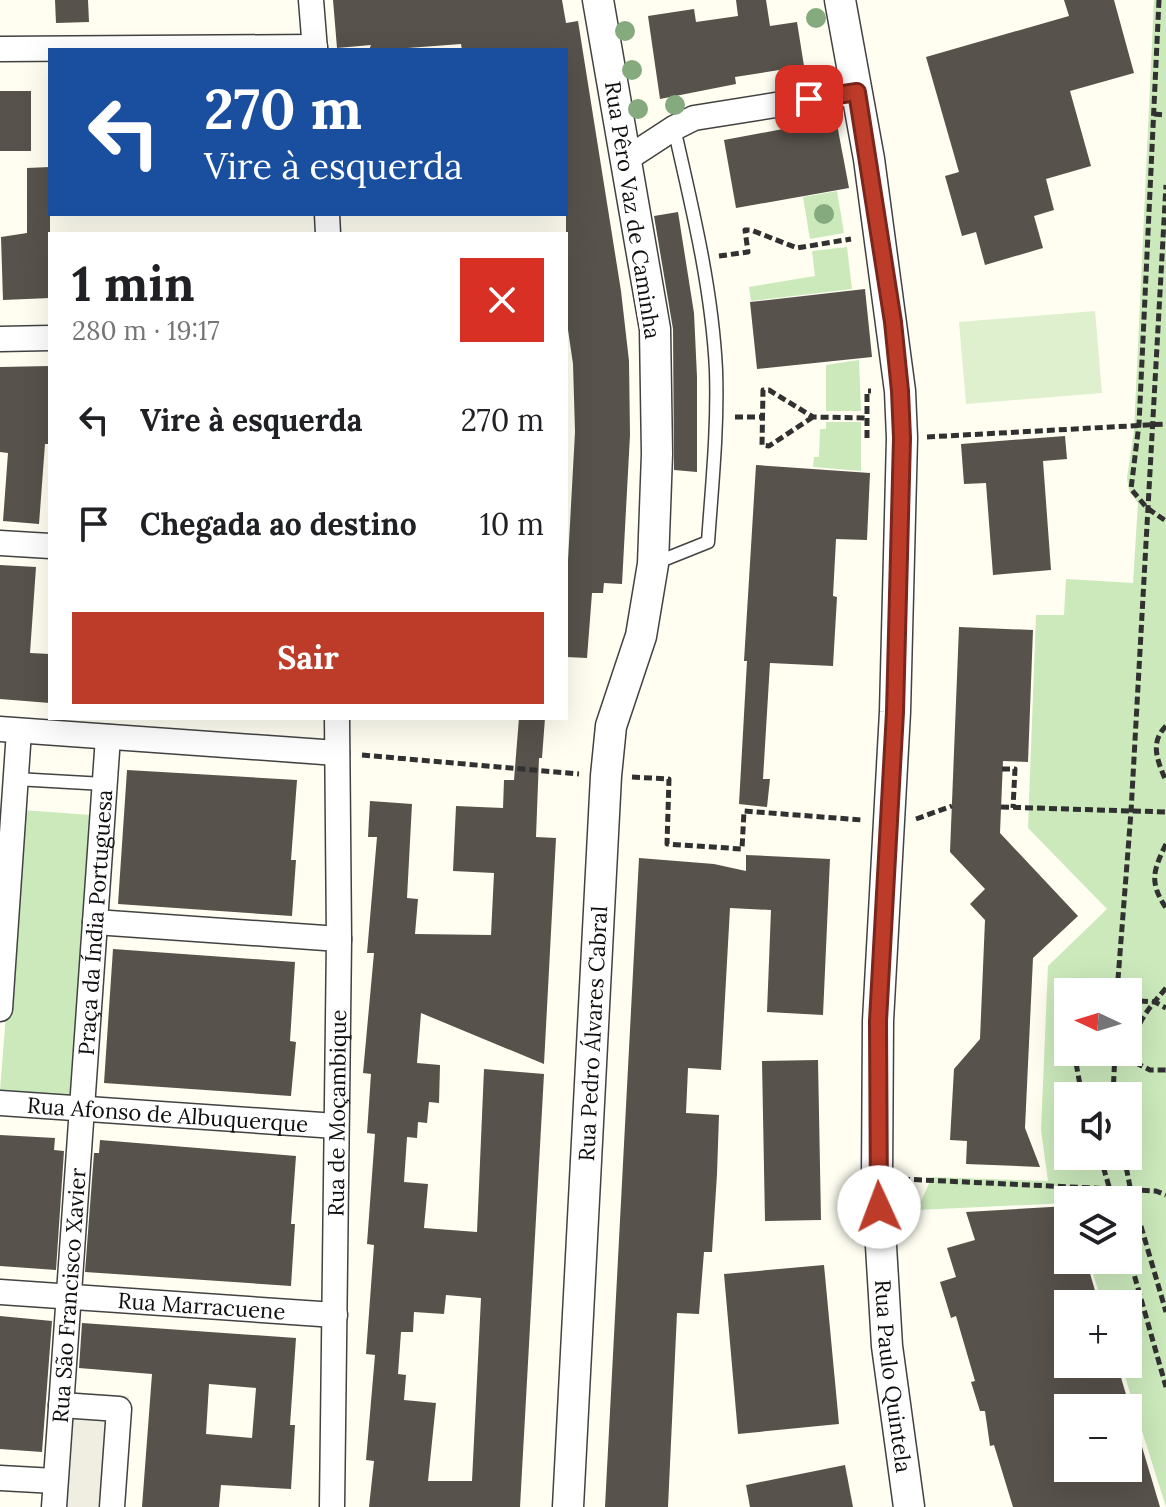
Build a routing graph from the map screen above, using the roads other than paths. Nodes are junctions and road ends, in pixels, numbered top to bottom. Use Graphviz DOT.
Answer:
graph roads {
  1 [pos="311,0"];
  2 [pos="598,0"];
  3 [pos="840,0"];
  4 [pos="315,48"];
  5 [pos="0,49"];
  6 [pos="48,49"];
  7 [pos="857,92"];
  8 [pos="674,128"];
  9 [pos="625,160"];
  10 [pos="48,338"];
  11 [pos="0,339"];
  12 [pos="0,543"];
  13 [pos="48,546"];
  14 [pos="653,564"];
  15 [pos="337,720"];
  16 [pos="10,730"];
  17 [pos="108,737"];
  18 [pos="337,753"];
  19 [pos="16,779"];
  20 [pos="104,784"];
  21 [pos="95,922"];
  22 [pos="339,939"];
  23 [pos="0,1009"];
  24 [pos="0,1103"];
  25 [pos="82,1108"];
  26 [pos="336,1126"];
  27 [pos="0,1292"];
  28 [pos="68,1296"];
  29 [pos="335,1315"];
  30 [pos="61,1405"];
  31 [pos="0,1478"];
  32 [pos="55,1481"];
  33 [pos="54,1507"];
  34 [pos="112,1507"];
  35 [pos="332,1507"];
  36 [pos="568,1507"];
  37 [pos="909,1507"];
  1 -- 4 [label="street"];
  2 -- 9 [label="street, Rua Pêro Vaz de Caminha"];
  3 -- 7 [label="street, Rua Paulo Quintela"];
  5 -- 6 [label="street"];
  7 -- 8 [label="street"];
  7 -- 37 [label="street, Rua Paulo Quintela"];
  8 -- 9 [label="street"];
  8 -- 14 [label="lane"];
  9 -- 14 [label="street, Rua Pêro Vaz de Caminha"];
  10 -- 11 [label="street"];
  12 -- 13 [label="street"];
  14 -- 36 [label="street, Rua Pedro Álvares Cabral"];
  15 -- 18 [label="street, Rua de Moçambique"];
  16 -- 17 [label="street"];
  16 -- 19 [label="street"];
  17 -- 18 [label="street"];
  17 -- 20 [label="street, Praça da Índia Portuguesa"];
  18 -- 22 [label="street, Rua de Moçambique"];
  19 -- 20 [label="lane"];
  19 -- 23 [label="street"];
  20 -- 21 [label="street, Praça da Índia Portuguesa"];
  21 -- 22 [label="street"];
  21 -- 25 [label="street, Praça da Índia Portuguesa"];
  22 -- 26 [label="street, Rua de Moçambique"];
  24 -- 25 [label="street, Rua Afonso de Albuquerque"];
  25 -- 26 [label="street, Rua Afonso de Albuquerque"];
  25 -- 28 [label="street, Rua São Francisco Xavier"];
  26 -- 29 [label="street, Rua de Moçambique"];
  27 -- 28 [label="street, Rua Marracuene"];
  28 -- 29 [label="street, Rua Marracuene"];
  28 -- 30 [label="street, Rua São Francisco Xavier"];
  29 -- 35 [label="street, Rua de Moçambique"];
  30 -- 32 [label="street, Rua São Francisco Xavier"];
  30 -- 34 [label="street"];
  31 -- 32 [label="street"];
  32 -- 33 [label="street, Rua São Francisco Xavier"];
}
